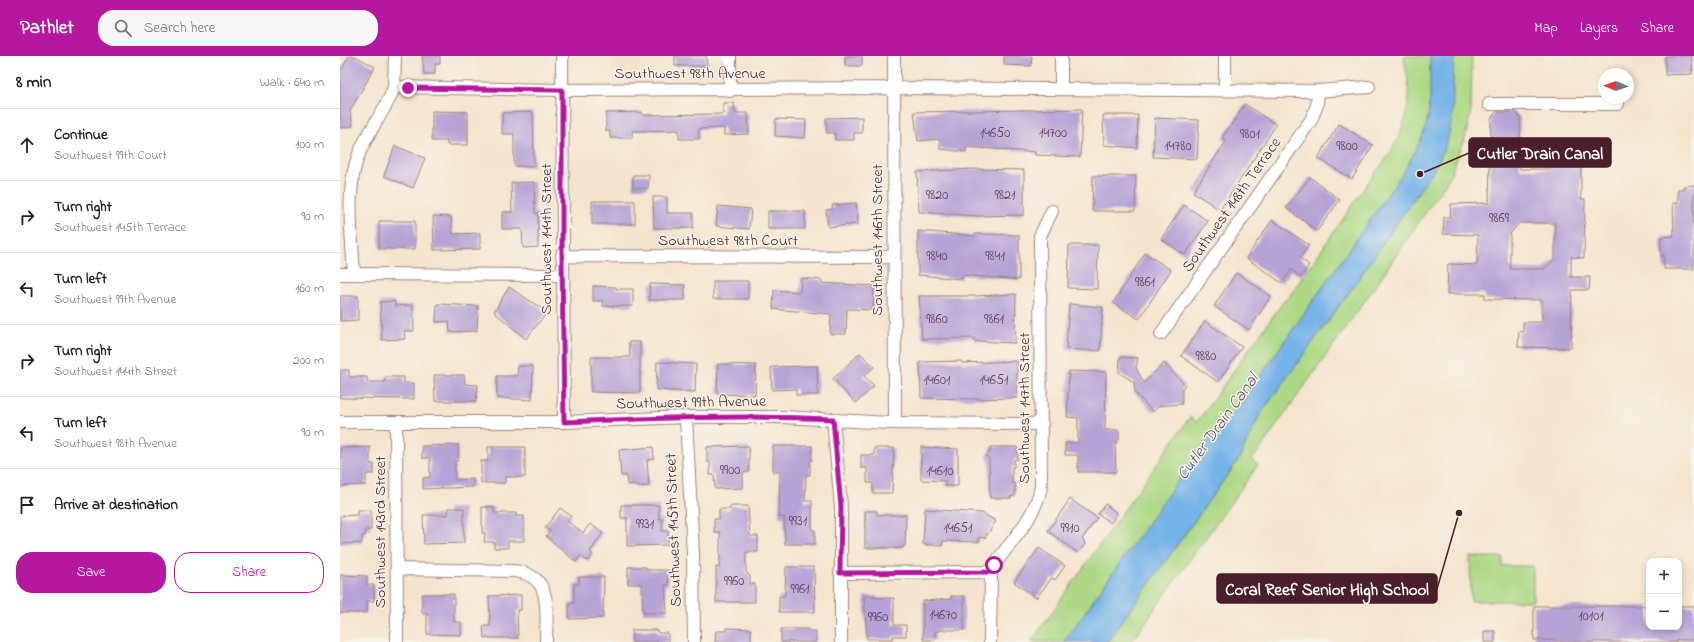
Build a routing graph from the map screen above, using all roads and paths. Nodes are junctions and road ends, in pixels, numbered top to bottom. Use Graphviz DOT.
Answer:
graph roads {
  1 [pos="395,56"];
  2 [pos="562,56"];
  3 [pos="730,56"];
  4 [pos="894,56"];
  5 [pos="1061,56"];
  6 [pos="1225,56"];
  7 [pos="394,87"];
  8 [pos="1369,87"];
  9 [pos="894,88"];
  10 [pos="1061,89"];
  11 [pos="1225,89"];
  12 [pos="562,90"];
  13 [pos="730,91"];
  14 [pos="1318,91"];
  15 [pos="1490,104"];
  16 [pos="1598,104"];
  17 [pos="346,175"];
  18 [pos="1052,211"];
  19 [pos="562,256"];
  20 [pos="894,257"];
  21 [pos="340,274"];
  22 [pos="354,274"];
  23 [pos="562,275"];
  24 [pos="1161,334"];
  25 [pos="686,417"];
  26 [pos="833,419"];
  27 [pos="340,422"];
  28 [pos="396,422"];
  29 [pos="564,422"];
  30 [pos="895,423"];
  31 [pos="1042,424"];
  32 [pos="397,569"];
  33 [pos="991,572"];
  34 [pos="840,573"];
  35 [pos="397,642"];
  36 [pos="546,642"];
  37 [pos="694,642"];
  38 [pos="841,642"];
  39 [pos="990,642"];
  1 -- 7 [label="street"];
  2 -- 12 [label="street, Southwest 144th Street"];
  3 -- 13 [label="street"];
  4 -- 9 [label="street, Southwest 146th Street"];
  5 -- 10 [label="street"];
  6 -- 11 [label="street"];
  7 -- 12 [label="street, Southwest 98th Avenue"];
  7 -- 17 [label="street"];
  8 -- 14 [label="street, Southwest 98th Avenue"];
  9 -- 10 [label="street, Southwest 98th Avenue"];
  9 -- 13 [label="street, Southwest 98th Avenue"];
  9 -- 20 [label="street, Southwest 146th Street"];
  10 -- 11 [label="street, Southwest 98th Avenue"];
  11 -- 14 [label="street, Southwest 98th Avenue"];
  12 -- 13 [label="street, Southwest 98th Avenue"];
  12 -- 19 [label="street, Southwest 144th Street"];
  14 -- 24 [label="street, Southwest 148th Terrace"];
  15 -- 16 [label="street"];
  17 -- 22 [label="street"];
  18 -- 31 [label="street, Southwest 147th Street"];
  19 -- 20 [label="street, Southwest 98th Court"];
  19 -- 23 [label="street, Southwest 144th Street"];
  20 -- 30 [label="street, Southwest 146th Street"];
  21 -- 22 [label="street"];
  22 -- 23 [label="street"];
  23 -- 29 [label="street, Southwest 144th Street"];
  25 -- 26 [label="street, Southwest 99th Avenue"];
  25 -- 29 [label="street, Southwest 99th Avenue"];
  25 -- 37 [label="street, Southwest 145th Street"];
  26 -- 30 [label="street, Southwest 99th Avenue"];
  26 -- 34 [label="street"];
  27 -- 28 [label="street, Southwest 99th Avenue"];
  28 -- 29 [label="street, Southwest 99th Avenue"];
  28 -- 32 [label="street, Southwest 143rd Street"];
  30 -- 31 [label="street, Southwest 99th Avenue"];
  31 -- 33 [label="street, Southwest 147th Street"];
  32 -- 35 [label="street, Southwest 143rd Street"];
  32 -- 36 [label="street"];
  33 -- 34 [label="street"];
  33 -- 39 [label="street"];
  34 -- 38 [label="street"];
}
